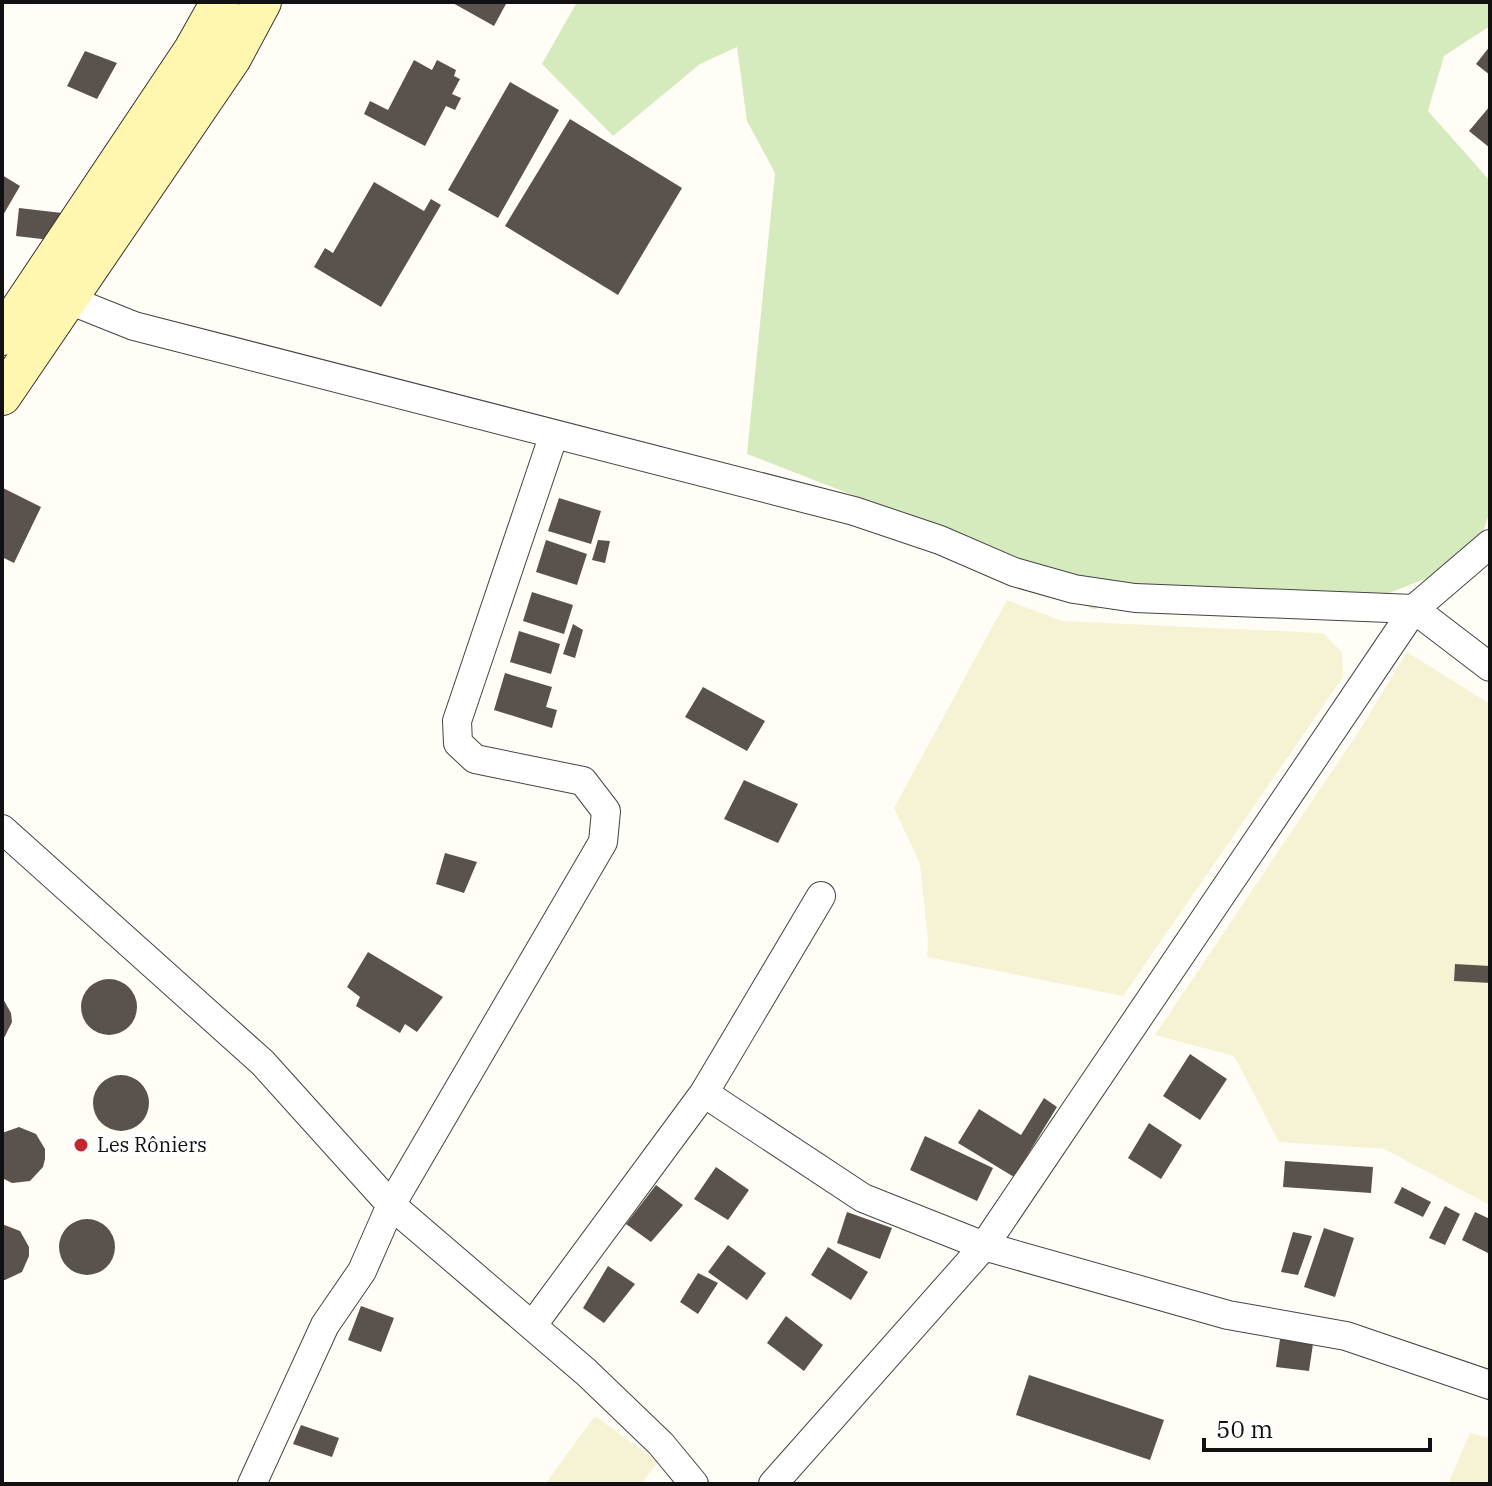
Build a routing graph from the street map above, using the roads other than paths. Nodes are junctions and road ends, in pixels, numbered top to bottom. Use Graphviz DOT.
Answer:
graph roads {
  1 [pos="220,2"];
  2 [pos="262,2"];
  3 [pos="69,300"];
  4 [pos="12,334"];
  5 [pos="2,396"];
  6 [pos="554,434"];
  7 [pos="1490,544"];
  8 [pos="1414,609"];
  9 [pos="1490,667"];
  10 [pos="2,829"];
  11 [pos="821,896"];
  12 [pos="704,1093"];
  13 [pos="391,1205"];
  14 [pos="984,1246"];
  15 [pos="532,1326"];
  16 [pos="1490,1385"];
  17 [pos="258,1482"];
  18 [pos="694,1484"];
  19 [pos="773,1484"];
  1 -- 4 [label="main road"];
  2 -- 3 [label="main road"];
  3 -- 4 [label="main road"];
  3 -- 6 [label="street"];
  4 -- 5 [label="main road"];
  6 -- 8 [label="street"];
  6 -- 13 [label="street"];
  7 -- 8 [label="street"];
  8 -- 9 [label="street"];
  8 -- 14 [label="street"];
  10 -- 13 [label="street"];
  11 -- 12 [label="street"];
  12 -- 14 [label="street"];
  12 -- 15 [label="street"];
  13 -- 15 [label="street"];
  13 -- 17 [label="street"];
  14 -- 16 [label="street"];
  14 -- 19 [label="street"];
  15 -- 18 [label="street"];
}
